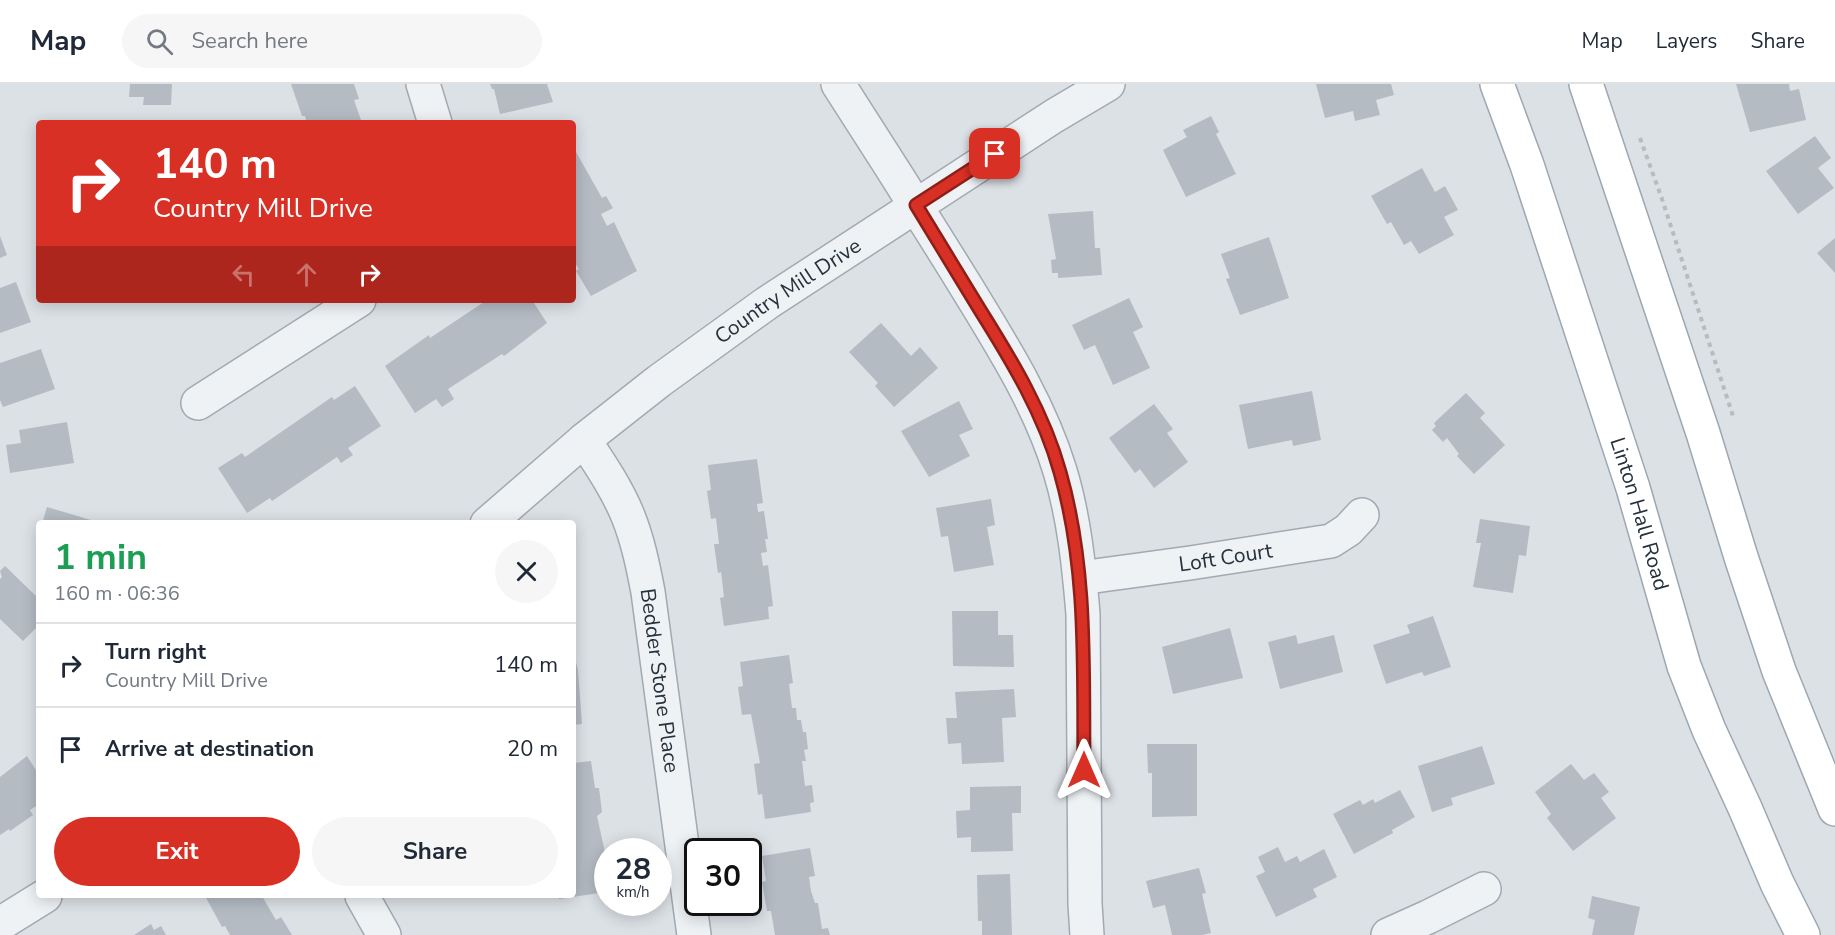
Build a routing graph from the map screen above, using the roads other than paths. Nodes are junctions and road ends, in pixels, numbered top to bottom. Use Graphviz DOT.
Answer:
graph roads {
  1 [pos="423,84"];
  2 [pos="838,84"];
  3 [pos="1108,84"];
  4 [pos="1497,84"];
  5 [pos="1586,84"];
  6 [pos="434,120"];
  7 [pos="916,205"];
  8 [pos="355,303"];
  9 [pos="198,403"];
  10 [pos="584,440"];
  11 [pos="1362,515"];
  12 [pos="492,520"];
  13 [pos="1080,578"];
  14 [pos="1835,809"];
  15 [pos="1484,889"];
  16 [pos="42,898"];
  17 [pos="363,898"];
  18 [pos="0,924"];
  19 [pos="384,935"];
  20 [pos="694,935"];
  21 [pos="1087,935"];
  22 [pos="1388,935"];
  23 [pos="1803,935"];
  1 -- 6 [label="street"];
  2 -- 7 [label="street"];
  3 -- 7 [label="street, Country Mill Drive"];
  4 -- 23 [label="main road, Linton Hall Road"];
  5 -- 14 [label="main road"];
  7 -- 10 [label="street, Country Mill Drive"];
  7 -- 13 [label="street"];
  8 -- 9 [label="street"];
  10 -- 12 [label="street, Country Mill Drive"];
  10 -- 20 [label="street, Bedder Stone Place"];
  11 -- 13 [label="street, Loft Court"];
  13 -- 21 [label="street"];
  15 -- 22 [label="street"];
  16 -- 18 [label="street"];
  17 -- 19 [label="street"];
}
